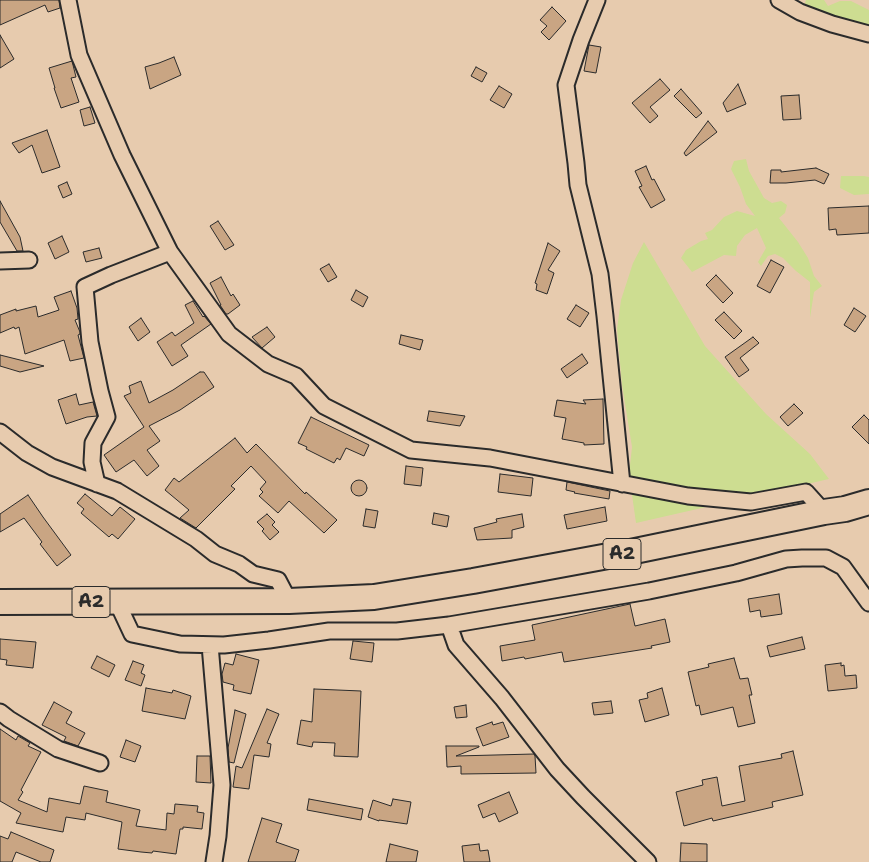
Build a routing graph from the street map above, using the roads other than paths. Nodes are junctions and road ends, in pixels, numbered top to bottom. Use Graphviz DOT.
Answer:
graph roads {
  1 [pos="68,0"];
  2 [pos="597,0"];
  3 [pos="779,0"];
  4 [pos="869,34"];
  5 [pos="170,252"];
  6 [pos="29,260"];
  7 [pos="0,261"];
  8 [pos="0,432"];
  9 [pos="97,484"];
  10 [pos="622,484"];
  11 [pos="869,502"];
  12 [pos="824,512"];
  13 [pos="289,601"];
  14 [pos="0,602"];
  15 [pos="117,602"];
  16 [pos="869,603"];
  17 [pos="449,625"];
  18 [pos="210,645"];
  19 [pos="0,712"];
  20 [pos="100,763"];
  21 [pos="214,862"];
  22 [pos="648,862"];
  1 -- 5 [label="street"];
  2 -- 10 [label="street"];
  3 -- 4 [label="street"];
  5 -- 9 [label="street"];
  5 -- 10 [label="street"];
  6 -- 7 [label="street"];
  8 -- 9 [label="street"];
  9 -- 13 [label="street"];
  10 -- 12 [label="street"];
  11 -- 12 [label="main road, A2"];
  12 -- 13 [label="main road, A2"];
  13 -- 15 [label="main road, A2"];
  14 -- 15 [label="main road, A2"];
  15 -- 18 [label="street"];
  16 -- 17 [label="street"];
  17 -- 18 [label="street"];
  17 -- 22 [label="street"];
  18 -- 21 [label="street"];
  19 -- 20 [label="street"];
}
